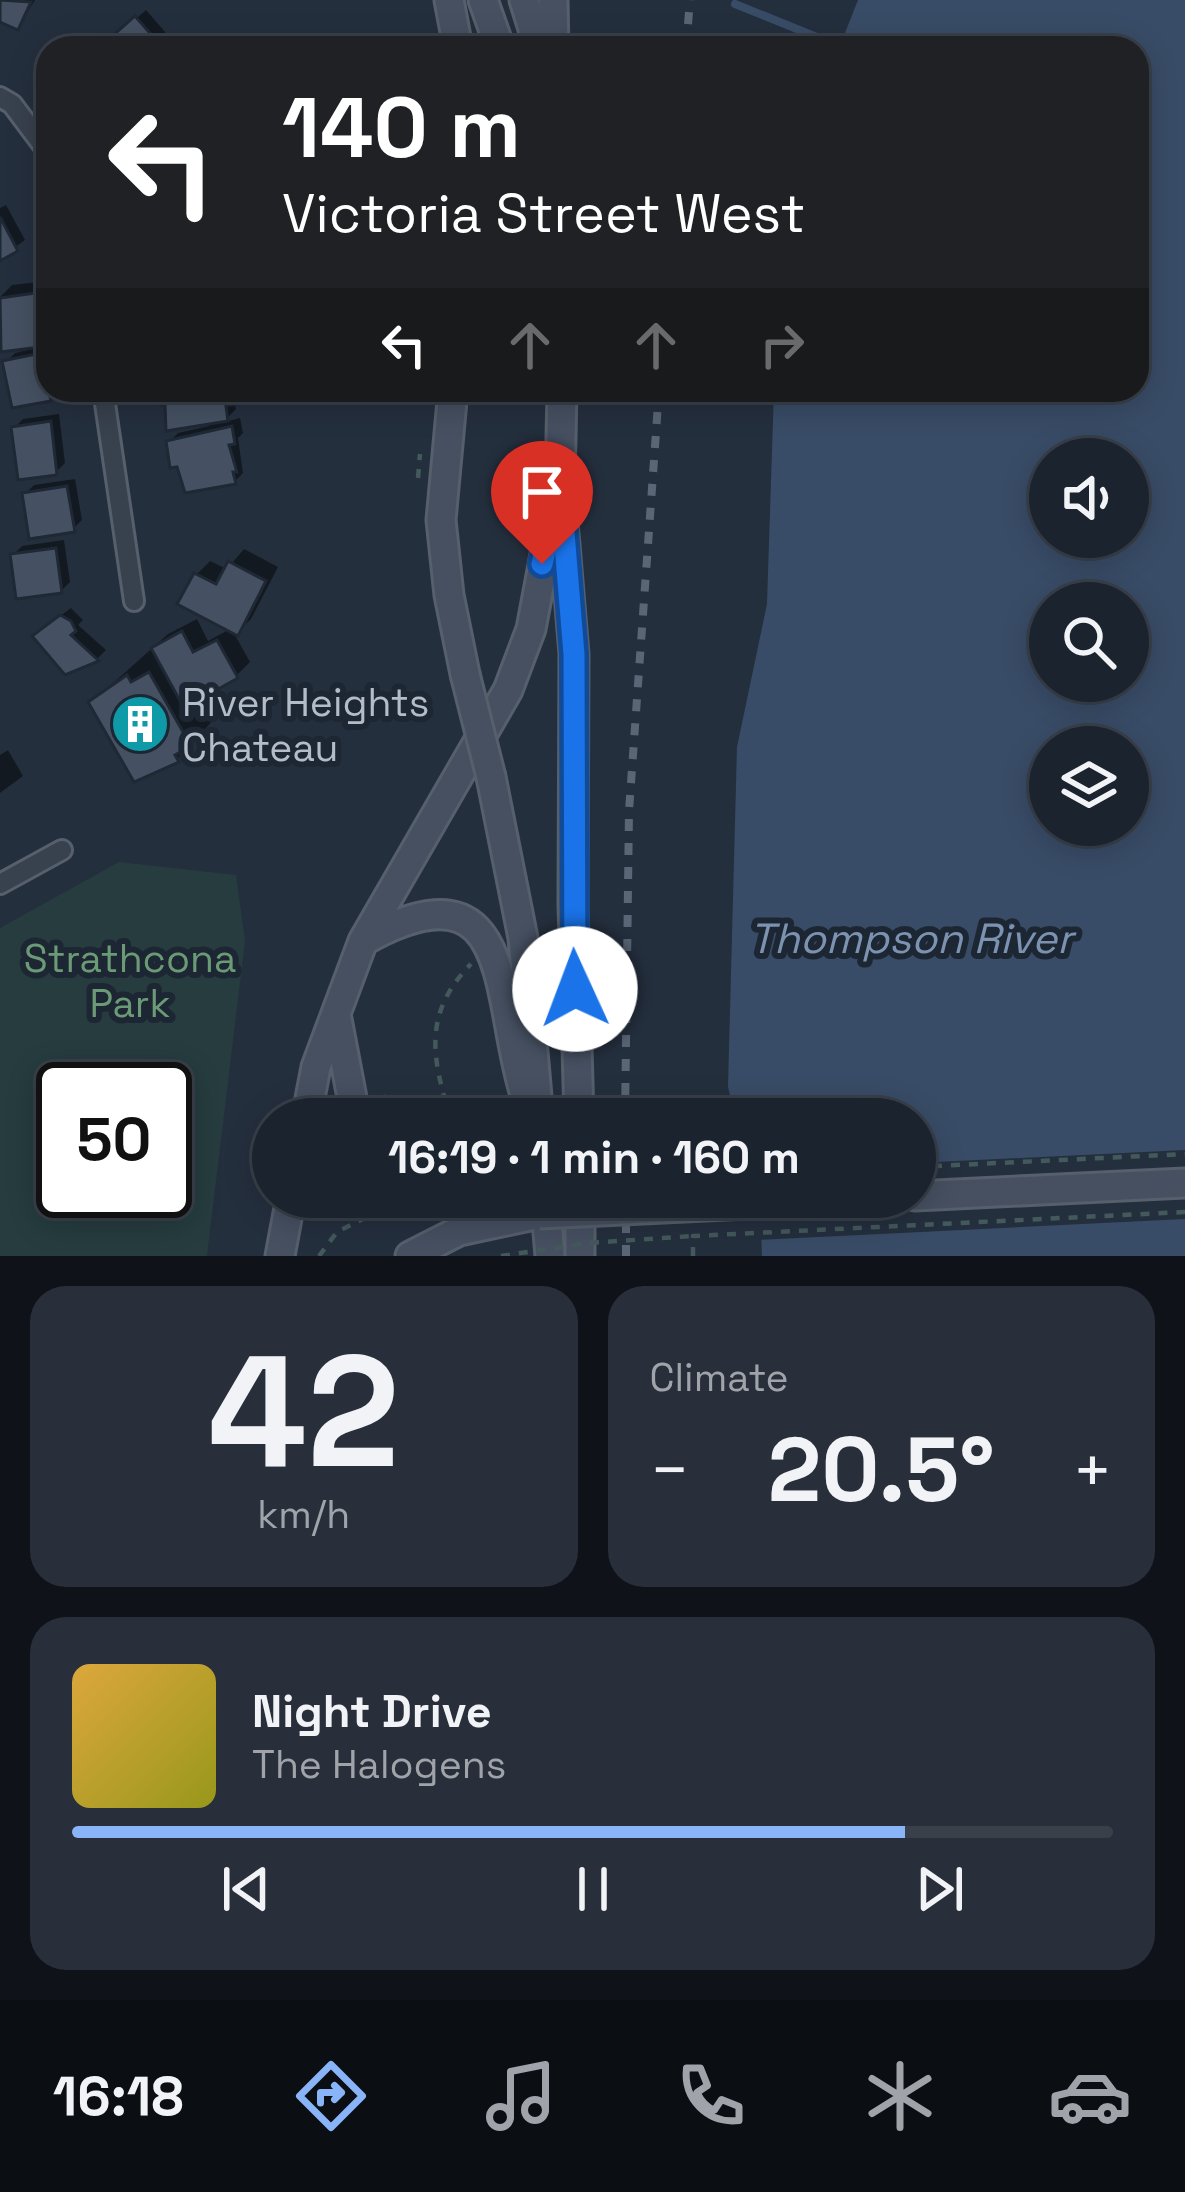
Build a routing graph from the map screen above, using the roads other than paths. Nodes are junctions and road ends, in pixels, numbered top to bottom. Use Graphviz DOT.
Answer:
graph roads {
  1 [pos="449,0"];
  2 [pos="483,0"];
  3 [pos="524,0"];
  4 [pos="553,0"];
  5 [pos="456,36"];
  6 [pos="496,36"];
  7 [pos="535,36"];
  8 [pos="554,36"];
  9 [pos="0,97"];
  10 [pos="36,136"];
  11 [pos="105,402"];
  12 [pos="452,402"];
  13 [pos="562,402"];
  14 [pos="560,484"];
  15 [pos="134,602"];
  16 [pos="62,850"];
  17 [pos="0,884"];
  18 [pos="363,941"];
  19 [pos="337,1018"];
  20 [pos="310,1098"];
  21 [pos="352,1098"];
  22 [pos="528,1098"];
  23 [pos="534,1098"];
  24 [pos="578,1098"];
  25 [pos="1185,1183"];
  26 [pos="936,1195"];
  27 [pos="287,1218"];
  28 [pos="504,1218"];
  29 [pos="544,1218"];
  30 [pos="580,1218"];
  31 [pos="280,1256"];
  32 [pos="410,1256"];
  33 [pos="550,1256"];
  34 [pos="580,1256"];
  1 -- 5 [label="main road"];
  2 -- 6 [label="main road"];
  3 -- 7 [label="main road"];
  4 -- 8 [label="main road"];
  9 -- 10 [label="street"];
  11 -- 15 [label="street"];
  12 -- 23 [label="main road, bridge"];
  13 -- 14 [label="main road"];
  14 -- 18 [label="main road"];
  14 -- 24 [label="main road"];
  16 -- 17 [label="street"];
  18 -- 19 [label="main road"];
  18 -- 22 [label="main road"];
  19 -- 20 [label="main road"];
  19 -- 21 [label="main road"];
  25 -- 26 [label="main road"];
  27 -- 31 [label="main road"];
  28 -- 32 [label="main road"];
  29 -- 33 [label="main road"];
  30 -- 34 [label="main road"];
}
